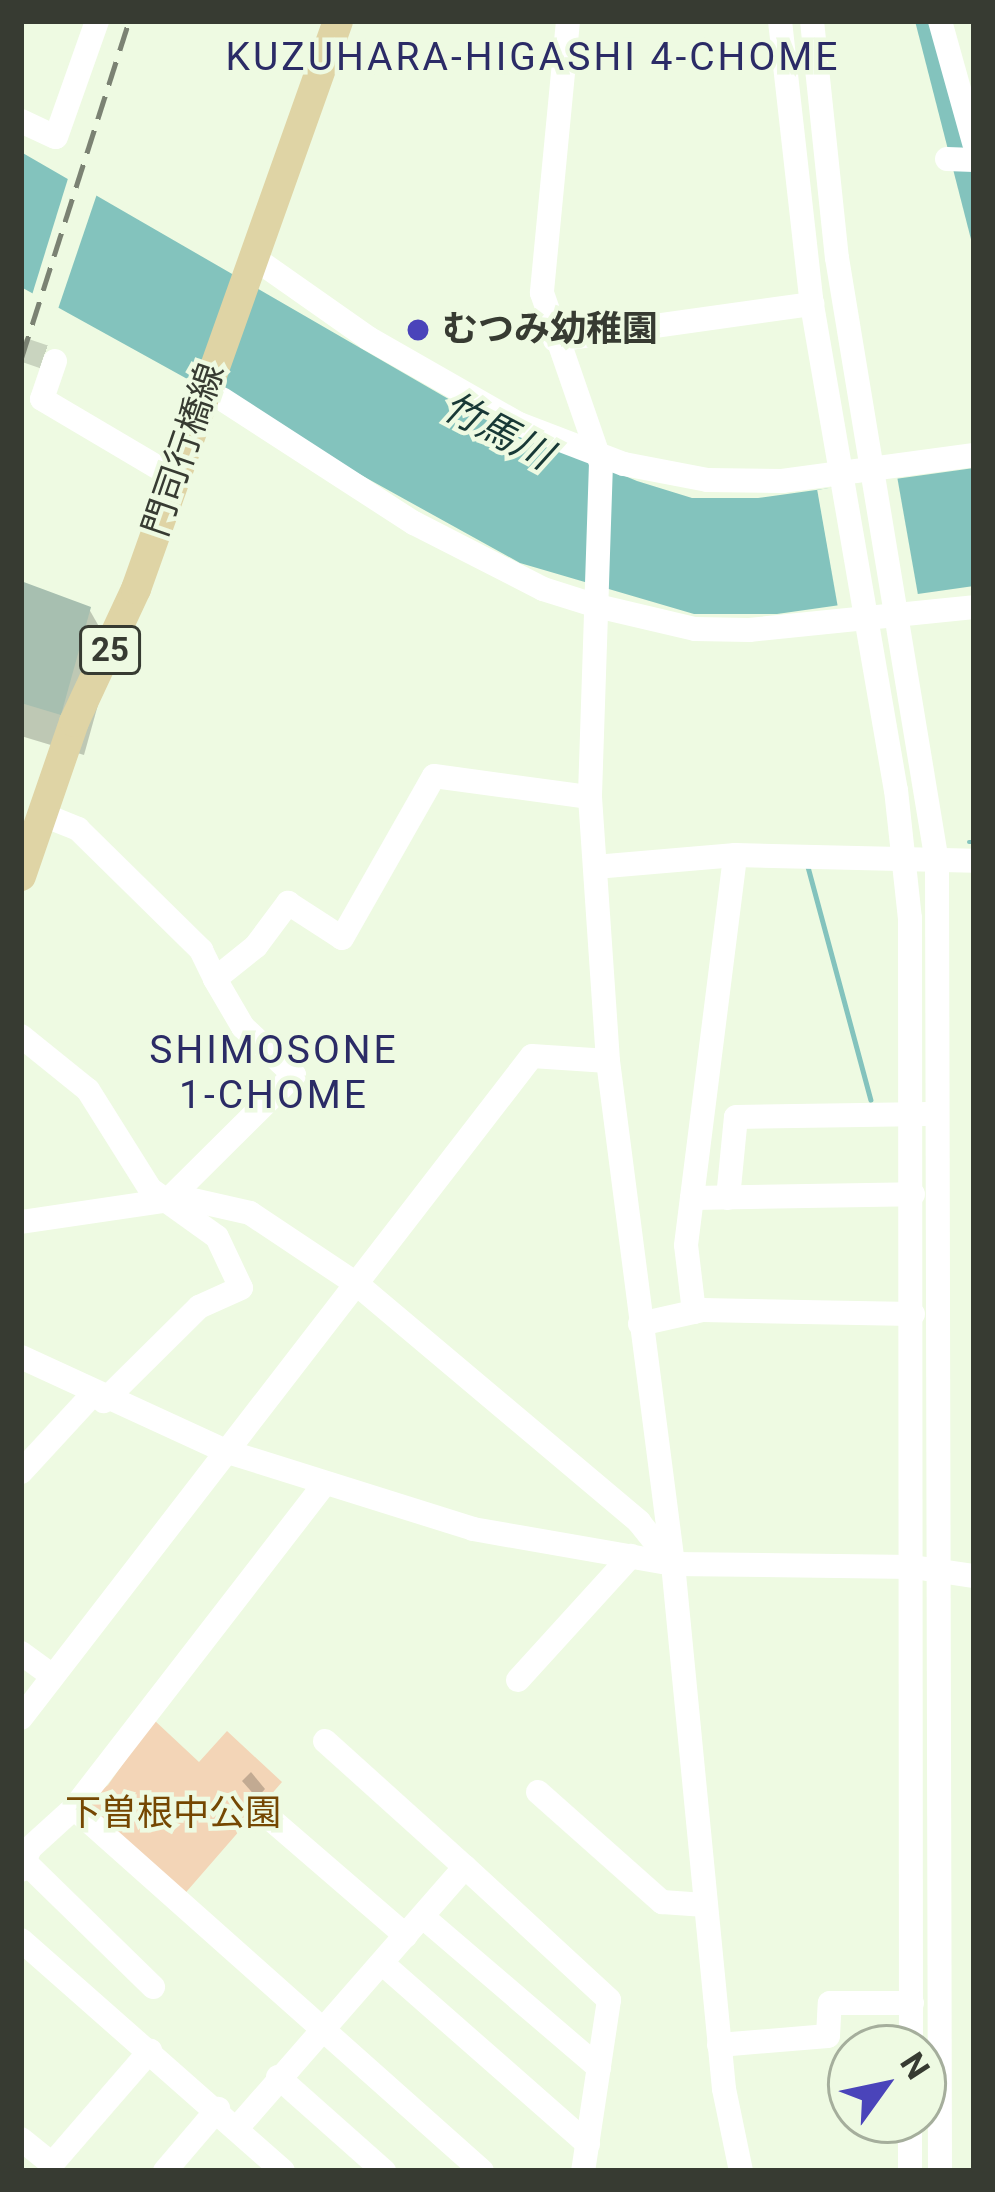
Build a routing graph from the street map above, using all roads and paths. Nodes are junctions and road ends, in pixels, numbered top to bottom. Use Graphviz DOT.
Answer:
graph roads {
  1 [pos="97,21"];
  2 [pos="338,21"];
  3 [pos="568,21"];
  4 [pos="780,21"];
  5 [pos="812,21"];
  6 [pos="940,21"];
  7 [pos="21,122"];
  8 [pos="974,143"];
  9 [pos="947,159"];
  10 [pos="974,160"];
  11 [pos="258,252"];
  12 [pos="812,304"];
  13 [pos="555,340"];
  14 [pos="55,362"];
  15 [pos="222,399"];
  16 [pos="974,454"];
  17 [pos="599,456"];
  18 [pos="872,472"];
  19 [pos="174,477"];
  20 [pos="841,477"];
  21 [pos="596,602"];
  22 [pos="974,607"];
  23 [pos="897,614"];
  24 [pos="866,618"];
  25 [pos="590,797"];
  26 [pos="41,814"];
  27 [pos="735,855"];
  28 [pos="906,859"];
  29 [pos="974,861"];
  30 [pos="937,862"];
  31 [pos="595,867"];
  32 [pos="21,876"];
  33 [pos="214,979"];
  34 [pos="21,1036"];
  35 [pos="608,1061"];
  36 [pos="914,1113"];
  37 [pos="944,1114"];
  38 [pos="914,1194"];
  39 [pos="692,1198"];
  40 [pos="728,1198"];
  41 [pos="167,1201"];
  42 [pos="21,1222"];
  43 [pos="358,1285"];
  44 [pos="694,1312"];
  45 [pos="913,1314"];
  46 [pos="640,1324"];
  47 [pos="21,1357"];
  48 [pos="98,1398"];
  49 [pos="227,1453"];
  50 [pos="21,1472"];
  51 [pos="322,1487"];
  52 [pos="631,1556"];
  53 [pos="673,1564"];
  54 [pos="913,1567"];
  55 [pos="942,1572"];
  56 [pos="974,1576"];
  57 [pos="21,1653"];
  58 [pos="52,1676"];
  59 [pos="518,1680"];
  60 [pos="21,1718"];
  61 [pos="325,1742"];
  62 [pos="538,1792"];
  63 [pos="74,1808"];
  64 [pos="259,1809"];
  65 [pos="23,1866"];
  66 [pos="466,1867"];
  67 [pos="705,1905"];
  68 [pos="414,1927"];
  69 [pos="21,1940"];
  70 [pos="383,1964"];
  71 [pos="153,1987"];
  72 [pos="912,2003"];
  73 [pos="912,2024"];
  74 [pos="321,2032"];
  75 [pos="719,2045"];
  76 [pos="150,2051"];
  77 [pos="598,2068"];
  78 [pos="278,2078"];
  79 [pos="218,2109"];
  80 [pos="238,2128"];
  81 [pos="21,2139"];
  82 [pos="588,2144"];
  83 [pos="166,2171"];
  84 [pos="283,2171"];
  85 [pos="384,2171"];
  86 [pos="482,2171"];
  87 [pos="583,2171"];
  88 [pos="741,2171"];
  89 [pos="940,2171"];
  1 -- 7 [label="street"];
  2 -- 11 [label="main road, 門司行橋線 / 25"];
  3 -- 13 [label="street"];
  4 -- 12 [label="street"];
  5 -- 18 [label="street"];
  6 -- 8 [label="street"];
  9 -- 10 [label="street"];
  11 -- 17 [label="street"];
  11 -- 19 [label="main road, 門司行橋線 / 25"];
  12 -- 13 [label="street"];
  12 -- 20 [label="street"];
  13 -- 17 [label="street"];
  14 -- 19 [label="street"];
  15 -- 21 [label="street"];
  16 -- 18 [label="street"];
  17 -- 20 [label="street"];
  17 -- 21 [label="street"];
  18 -- 20 [label="street"];
  18 -- 23 [label="street"];
  19 -- 26 [label="main road, 門司行橋線 / 25"];
  20 -- 24 [label="street"];
  21 -- 24 [label="street"];
  21 -- 25 [label="street"];
  22 -- 23 [label="street"];
  23 -- 24 [label="street"];
  23 -- 30 [label="street"];
  24 -- 28 [label="street"];
  25 -- 31 [label="street"];
  25 -- 33 [label="street"];
  26 -- 32 [label="main road, 門司行橋線 / 25"];
  26 -- 33 [label="street"];
  27 -- 28 [label="street"];
  27 -- 31 [label="street"];
  27 -- 39 [label="street"];
  28 -- 30 [label="street"];
  28 -- 36 [label="street"];
  29 -- 30 [label="street"];
  30 -- 37 [label="street"];
  31 -- 35 [label="street"];
  33 -- 41 [label="street"];
  34 -- 41 [label="street"];
  35 -- 43 [label="street"];
  35 -- 46 [label="street"];
  36 -- 37 [label="street"];
  36 -- 38 [label="street"];
  36 -- 40 [label="street"];
  37 -- 55 [label="street"];
  38 -- 40 [label="street"];
  38 -- 45 [label="street"];
  39 -- 40 [label="street"];
  39 -- 44 [label="street"];
  41 -- 42 [label="street"];
  41 -- 43 [label="street"];
  41 -- 48 [label="street"];
  43 -- 49 [label="street"];
  43 -- 53 [label="street"];
  44 -- 45 [label="street"];
  44 -- 46 [label="street"];
  45 -- 54 [label="street"];
  46 -- 53 [label="street"];
  47 -- 48 [label="street"];
  48 -- 49 [label="street"];
  48 -- 50 [label="street"];
  49 -- 51 [label="street"];
  49 -- 58 [label="street"];
  51 -- 52 [label="street"];
  51 -- 63 [label="street"];
  52 -- 53 [label="street"];
  52 -- 59 [label="street"];
  53 -- 54 [label="street"];
  53 -- 67 [label="street"];
  54 -- 55 [label="street"];
  54 -- 72 [label="street"];
  55 -- 56 [label="street"];
  55 -- 89 [label="street"];
  57 -- 58 [label="street"];
  58 -- 60 [label="street"];
  61 -- 66 [label="street"];
  62 -- 67 [label="street"];
  63 -- 65 [label="street"];
  63 -- 74 [label="street"];
  64 -- 68 [label="street"];
  65 -- 71 [label="street"];
  66 -- 68 [label="street"];
  66 -- 77 [label="street"];
  67 -- 75 [label="street"];
  68 -- 70 [label="street"];
  68 -- 77 [label="street"];
  69 -- 76 [label="street"];
  70 -- 74 [label="street"];
  70 -- 82 [label="street"];
  72 -- 73 [label="street"];
  72 -- 75 [label="street"];
  74 -- 78 [label="street"];
  74 -- 86 [label="street"];
  75 -- 88 [label="street"];
  76 -- 79 [label="street"];
  76 -- 81 [label="street"];
  77 -- 82 [label="street"];
  78 -- 80 [label="street"];
  78 -- 85 [label="street"];
  79 -- 80 [label="street"];
  79 -- 83 [label="street"];
  80 -- 84 [label="street"];
  82 -- 87 [label="street"];
}
